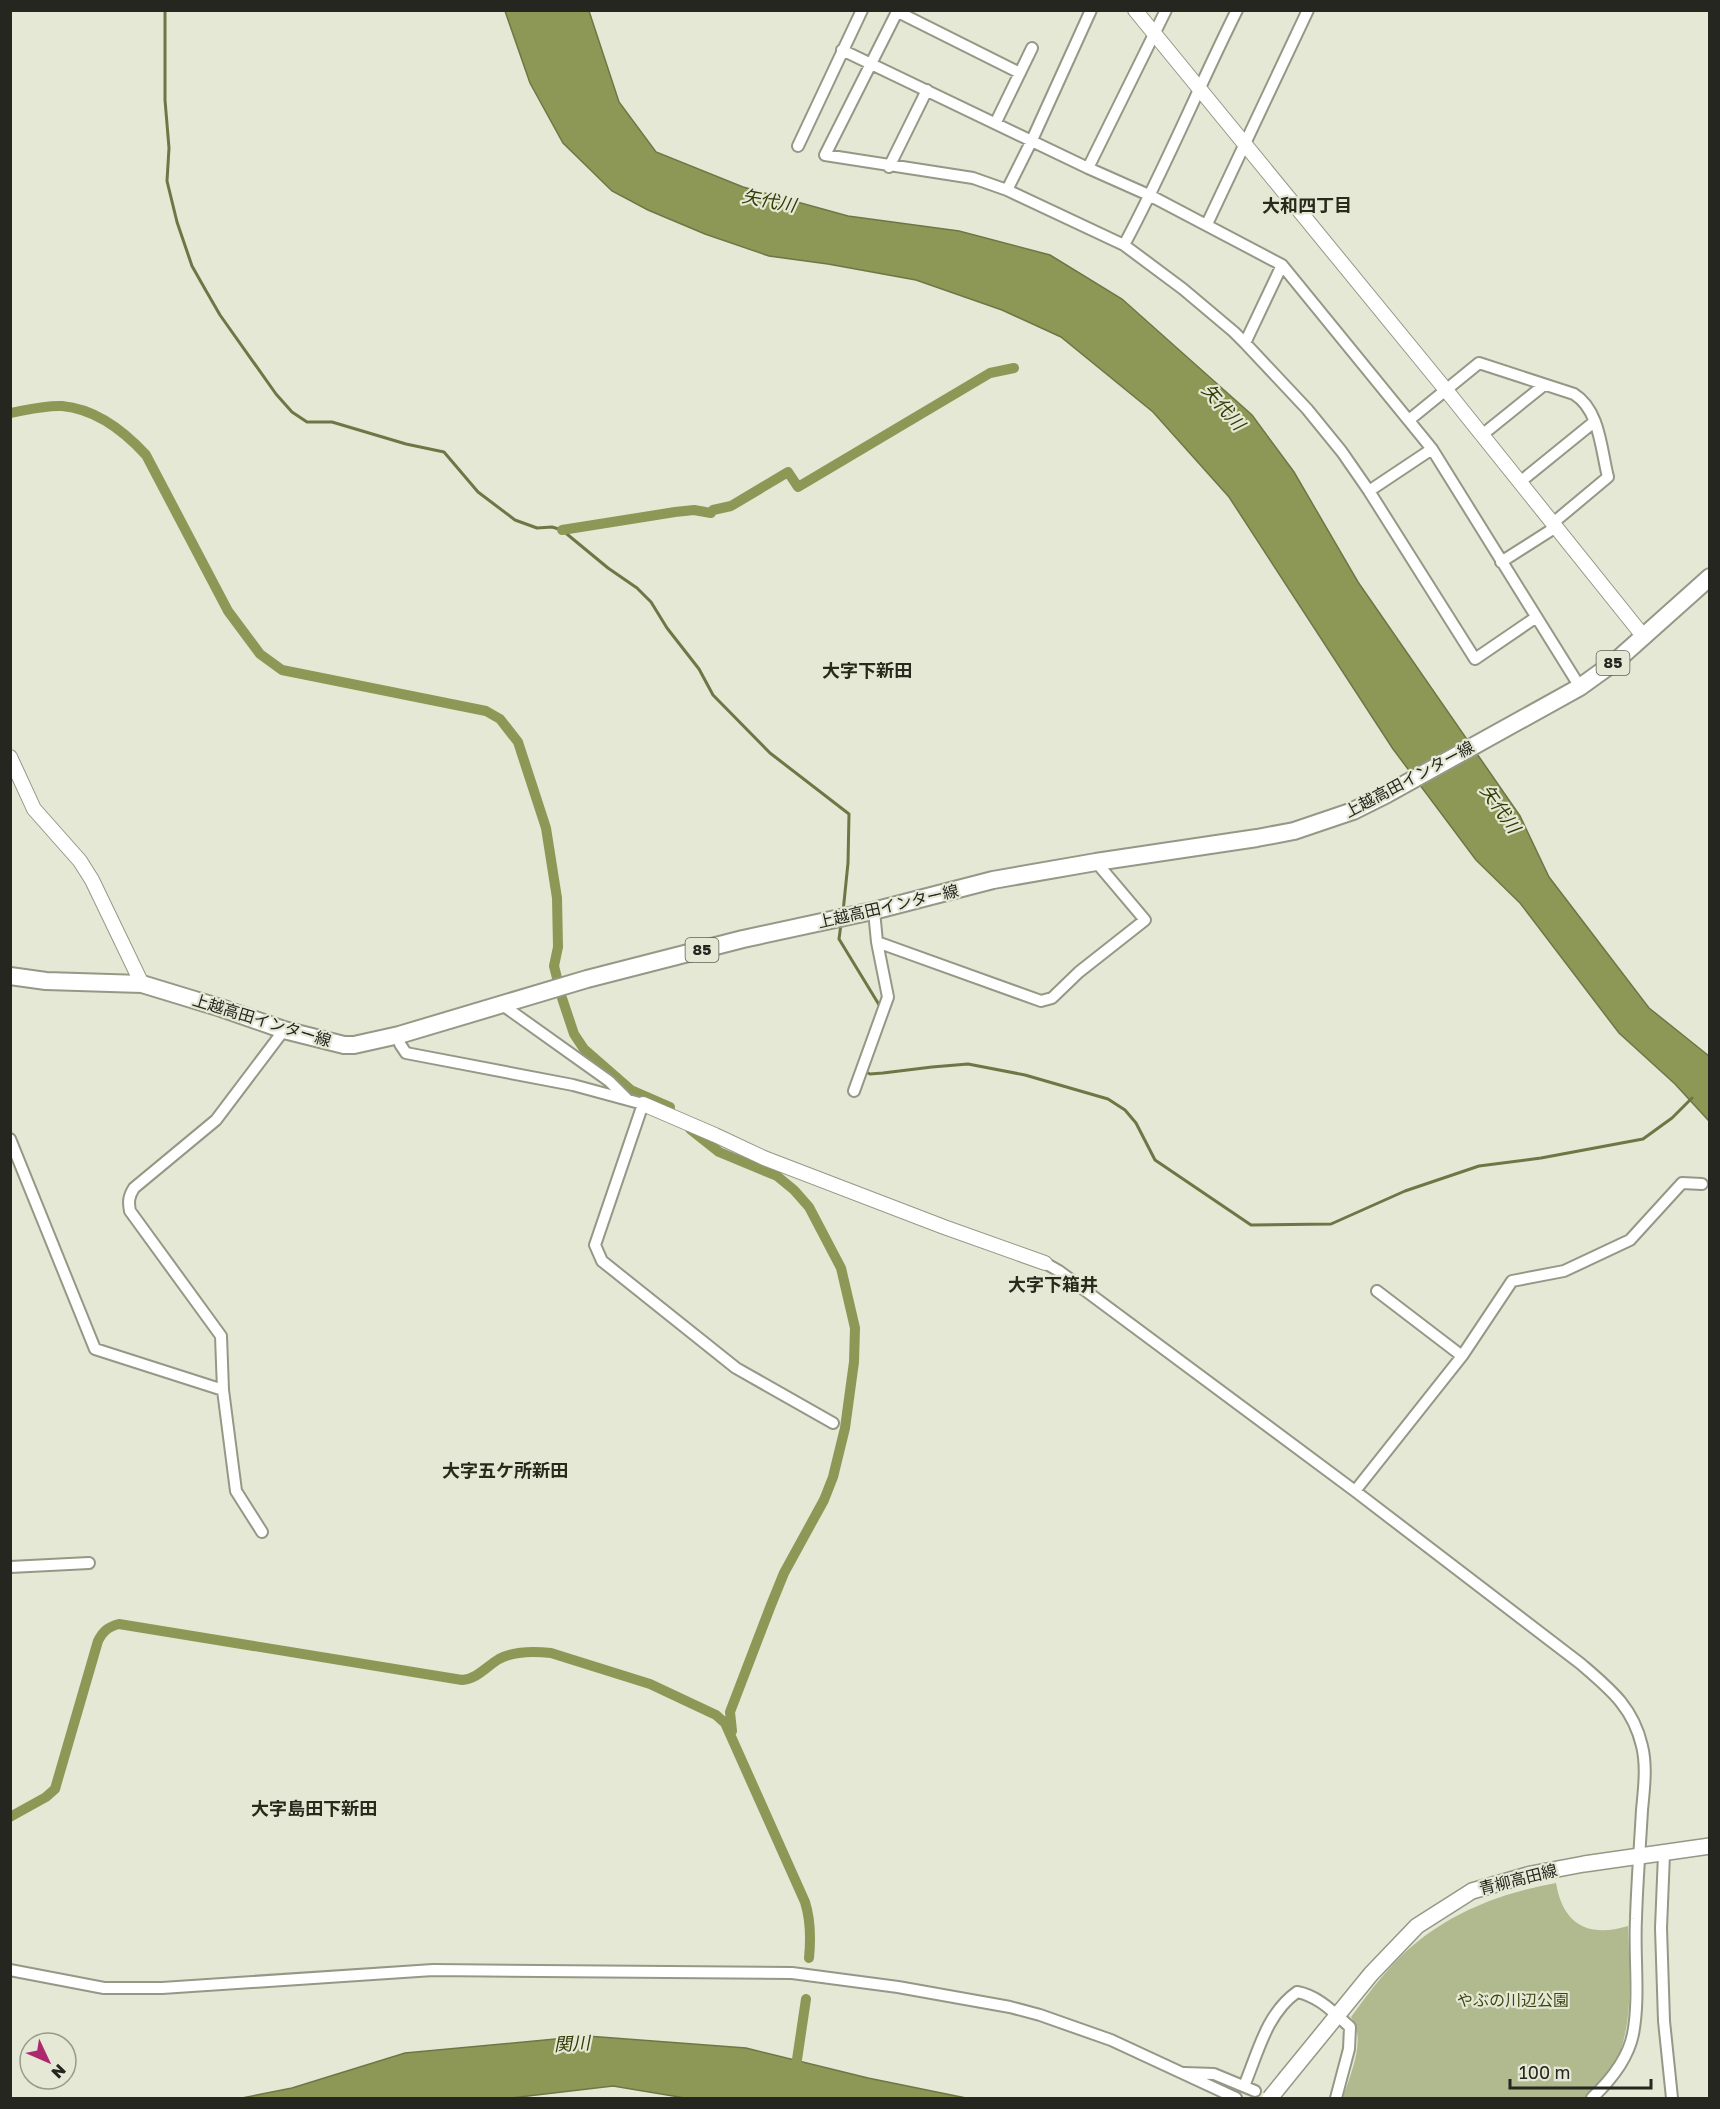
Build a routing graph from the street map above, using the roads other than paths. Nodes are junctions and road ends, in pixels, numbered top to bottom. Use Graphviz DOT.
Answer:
graph roads {
  1 [pos="862,10"];
  2 [pos="1091,10"];
  3 [pos="1135,10"];
  4 [pos="1166,10"];
  5 [pos="1237,10"];
  6 [pos="1308,10"];
  7 [pos="898,11"];
  8 [pos="1155,33"];
  9 [pos="1032,48"];
  10 [pos="842,50"];
  11 [pos="873,63"];
  12 [pos="1020,73"];
  13 [pos="1199,86"];
  14 [pos="927,90"];
  15 [pos="996,123"];
  16 [pos="1032,140"];
  17 [pos="1245,145"];
  18 [pos="798,146"];
  19 [pos="889,167"];
  20 [pos="1088,168"];
  21 [pos="1007,190"];
  22 [pos="1151,196"];
  23 [pos="1207,224"];
  24 [pos="1124,245"];
  25 [pos="1282,265"];
  26 [pos="1245,343"];
  27 [pos="1544,385"];
  28 [pos="1446,390"];
  29 [pos="1409,420"];
  30 [pos="1594,422"];
  31 [pos="1482,435"];
  32 [pos="1432,449"];
  33 [pos="1520,482"];
  34 [pos="1369,491"];
  35 [pos="1554,525"];
  36 [pos="1501,562"];
  37 [pos="1710,577"];
  38 [pos="1535,618"];
  39 [pos="1644,637"];
  40 [pos="1580,687"];
  41 [pos="10,757"];
  42 [pos="1096,861"];
  43 [pos="874,911"];
  44 [pos="877,942"];
  45 [pos="10,976"];
  46 [pos="142,984"];
  47 [pos="501,1004"];
  48 [pos="284,1030"];
  49 [pos="399,1035"];
  50 [pos="855,1091"];
  51 [pos="629,1100"];
  52 [pos="643,1104"];
  53 [pos="10,1139"];
  54 [pos="1701,1184"];
  55 [pos="1045,1263"];
  56 [pos="1377,1291"];
  57 [pos="1462,1356"];
  58 [pos="223,1390"];
  59 [pos="833,1423"];
  60 [pos="1355,1491"];
  61 [pos="262,1532"];
  62 [pos="89,1563"];
  63 [pos="10,1566"];
  64 [pos="1710,1846"];
  65 [pos="1672,1852"];
  66 [pos="1640,1857"];
  67 [pos="10,1970"];
  68 [pos="1338,2016"];
  69 [pos="1181,2073"];
  70 [pos="1244,2086"];
  71 [pos="1255,2091"];
  72 [pos="1236,2098"];
  73 [pos="1270,2098"];
  74 [pos="1336,2098"];
  75 [pos="1592,2098"];
  76 [pos="1672,2098"];
  1 -- 10 [label="street"];
  2 -- 16 [label="street"];
  3 -- 8 [label="street"];
  4 -- 8 [label="street"];
  5 -- 13 [label="street"];
  6 -- 17 [label="street"];
  7 -- 11 [label="street"];
  7 -- 12 [label="street"];
  8 -- 13 [label="street"];
  8 -- 20 [label="street"];
  9 -- 12 [label="street"];
  10 -- 11 [label="street"];
  10 -- 18 [label="street"];
  11 -- 14 [label="street"];
  11 -- 19 [label="street"];
  12 -- 15 [label="street"];
  13 -- 17 [label="street"];
  13 -- 22 [label="street"];
  14 -- 15 [label="street"];
  14 -- 19 [label="street"];
  15 -- 16 [label="street"];
  16 -- 20 [label="street"];
  16 -- 21 [label="street"];
  17 -- 23 [label="street"];
  17 -- 28 [label="street"];
  19 -- 21 [label="street"];
  20 -- 22 [label="street"];
  21 -- 24 [label="street"];
  22 -- 23 [label="street"];
  22 -- 24 [label="street"];
  23 -- 25 [label="street"];
  24 -- 26 [label="street"];
  25 -- 26 [label="street"];
  25 -- 29 [label="street"];
  26 -- 34 [label="street"];
  27 -- 28 [label="street"];
  27 -- 30 [label="street"];
  27 -- 31 [label="street"];
  28 -- 29 [label="street"];
  28 -- 31 [label="street"];
  29 -- 32 [label="street"];
  30 -- 33 [label="street"];
  30 -- 35 [label="street"];
  31 -- 33 [label="street"];
  32 -- 34 [label="street"];
  32 -- 36 [label="street"];
  33 -- 35 [label="street"];
  34 -- 38 [label="street"];
  35 -- 36 [label="street"];
  35 -- 39 [label="street"];
  36 -- 38 [label="street"];
  37 -- 39 [label="main road, 上越高田インター線 / 85"];
  38 -- 40 [label="street"];
  39 -- 40 [label="main road, 上越高田インター線 / 85"];
  40 -- 42 [label="main road, 上越高田インター線 / 85"];
  41 -- 46 [label="street"];
  42 -- 43 [label="main road, 上越高田インター線 / 85"];
  42 -- 44 [label="street"];
  43 -- 44 [label="street"];
  43 -- 47 [label="main road, 上越高田インター線 / 85"];
  44 -- 50 [label="street"];
  45 -- 46 [label="main road, 上越高田インター線 / 85"];
  46 -- 48 [label="main road, 上越高田インター線 / 85"];
  47 -- 49 [label="main road, 上越高田インター線 / 85"];
  47 -- 51 [label="street"];
  48 -- 49 [label="main road, 上越高田インター線 / 85"];
  48 -- 58 [label="street"];
  49 -- 51 [label="street"];
  51 -- 52 [label="street"];
  52 -- 55 [label="street"];
  52 -- 59 [label="street"];
  53 -- 58 [label="street"];
  54 -- 57 [label="street"];
  55 -- 60 [label="street"];
  56 -- 57 [label="street"];
  57 -- 60 [label="street"];
  58 -- 61 [label="street"];
  60 -- 66 [label="street"];
  62 -- 63 [label="street"];
  64 -- 65 [label="main road, 青柳高田線"];
  65 -- 66 [label="main road, 青柳高田線"];
  65 -- 76 [label="street"];
  66 -- 68 [label="main road, 青柳高田線"];
  66 -- 75 [label="street"];
  67 -- 69 [label="street"];
  68 -- 70 [label="street"];
  68 -- 73 [label="main road, 青柳高田線, bridge"];
  68 -- 74 [label="street"];
  69 -- 70 [label="street"];
  69 -- 72 [label="street"];
  70 -- 71 [label="street"];
}
